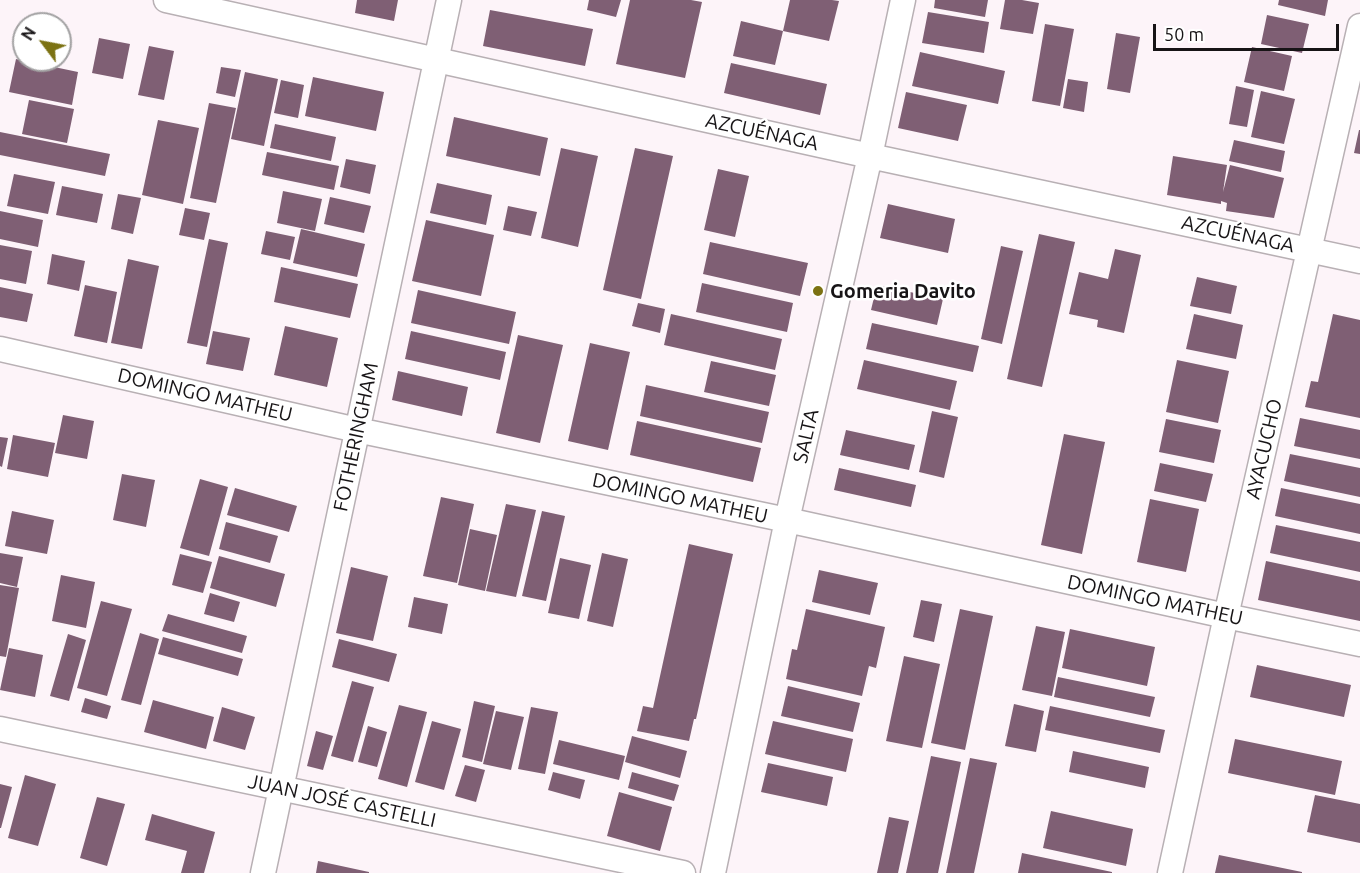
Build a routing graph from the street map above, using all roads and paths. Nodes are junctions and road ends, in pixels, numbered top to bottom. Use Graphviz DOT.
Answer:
graph roads {
  1 [pos="166,0"];
  2 [pos="449,0"];
  3 [pos="903,0"];
  4 [pos="1360,26"];
  5 [pos="436,60"];
  6 [pos="870,156"];
  7 [pos="1309,250"];
  8 [pos="1360,261"];
  9 [pos="0,349"];
  10 [pos="357,430"];
  11 [pos="787,520"];
  12 [pos="1226,616"];
  13 [pos="1360,644"];
  14 [pos="0,729"];
  15 [pos="282,788"];
  16 [pos="263,873"];
  17 [pos="683,873"];
  18 [pos="713,873"];
  19 [pos="1170,873"];
  1 -- 5 [label="street, AZCUÉNAGA"];
  2 -- 5 [label="street, FOTHERINGHAM"];
  3 -- 6 [label="street, SALTA"];
  4 -- 7 [label="street, AYACUCHO"];
  5 -- 6 [label="street, AZCUÉNAGA"];
  5 -- 10 [label="street, FOTHERINGHAM"];
  6 -- 7 [label="street, AZCUÉNAGA"];
  6 -- 11 [label="street, SALTA"];
  7 -- 8 [label="street, AZCUÉNAGA"];
  7 -- 12 [label="street, AYACUCHO"];
  9 -- 10 [label="street, DOMINGO MATHEU"];
  10 -- 11 [label="street, DOMINGO MATHEU"];
  10 -- 15 [label="street, FOTHERINGHAM"];
  11 -- 12 [label="street, DOMINGO MATHEU"];
  11 -- 18 [label="street, SALTA"];
  12 -- 13 [label="street, DOMINGO MATHEU"];
  12 -- 19 [label="street, AYACUCHO"];
  14 -- 15 [label="street, JUAN JOSÉ CASTELLI"];
  15 -- 16 [label="street, FOTHERINGHAM"];
  15 -- 17 [label="street, JUAN JOSÉ CASTELLI"];
}
